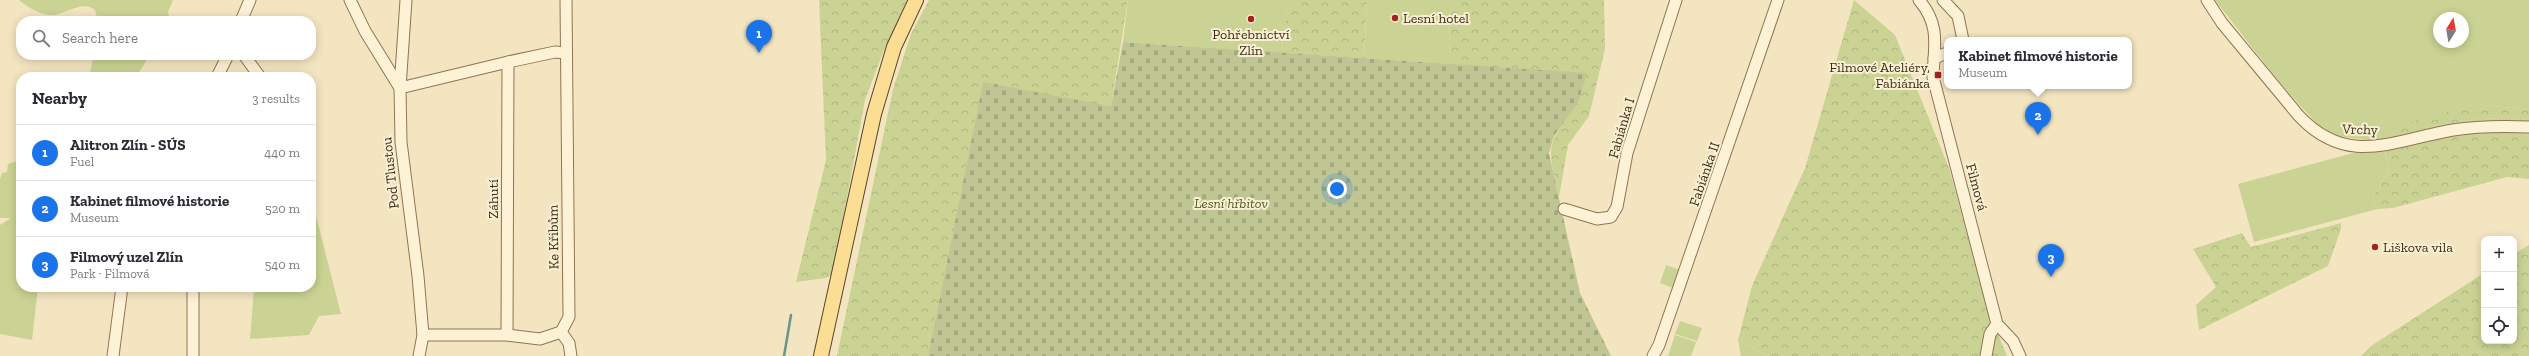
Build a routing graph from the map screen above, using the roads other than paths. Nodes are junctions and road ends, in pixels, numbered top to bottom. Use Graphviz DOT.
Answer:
graph roads {
  1 [pos="250,0"];
  2 [pos="350,0"];
  3 [pos="406,0"];
  4 [pos="566,0"];
  5 [pos="916,0"];
  6 [pos="1676,0"];
  7 [pos="1778,0"];
  8 [pos="1919,0"];
  9 [pos="1943,0"];
  10 [pos="2207,0"];
  11 [pos="244,16"];
  12 [pos="1962,37"];
  13 [pos="566,53"];
  14 [pos="1944,54"];
  15 [pos="1934,58"];
  16 [pos="226,60"];
  17 [pos="248,60"];
  18 [pos="508,62"];
  19 [pos="220,72"];
  20 [pos="256,72"];
  21 [pos="400,88"];
  22 [pos="2529,127"];
  23 [pos="1564,209"];
  24 [pos="121,292"];
  25 [pos="193,292"];
  26 [pos="1997,324"];
  27 [pos="561,332"];
  28 [pos="422,335"];
  29 [pos="508,335"];
  30 [pos="113,356"];
  31 [pos="193,356"];
  32 [pos="419,356"];
  33 [pos="571,356"];
  34 [pos="821,356"];
  35 [pos="1653,356"];
  36 [pos="1986,356"];
  37 [pos="2020,356"];
  1 -- 11 [label="street"];
  2 -- 21 [label="street"];
  3 -- 21 [label="street"];
  4 -- 13 [label="street, Ke Křibům"];
  5 -- 34 [label="main road"];
  6 -- 23 [label="street, Fabiánka I"];
  7 -- 35 [label="street, Fabiánka II"];
  8 -- 15 [label="street, Filmová"];
  9 -- 12 [label="street"];
  10 -- 22 [label="street, Vrchy"];
  13 -- 18 [label="street"];
  13 -- 27 [label="street, Ke Křibům"];
  14 -- 15 [label="street"];
  15 -- 26 [label="street, Filmová"];
  16 -- 19 [label="street"];
  17 -- 20 [label="street"];
  18 -- 21 [label="street"];
  18 -- 29 [label="street, Záhutí"];
  21 -- 28 [label="street, Pod Tlustou"];
  24 -- 30 [label="street"];
  25 -- 31 [label="street"];
  26 -- 36 [label="street"];
  26 -- 37 [label="street, Filmová"];
  27 -- 29 [label="street"];
  27 -- 33 [label="street"];
  28 -- 29 [label="street"];
  28 -- 32 [label="street, Pod Tlustou"];
}
